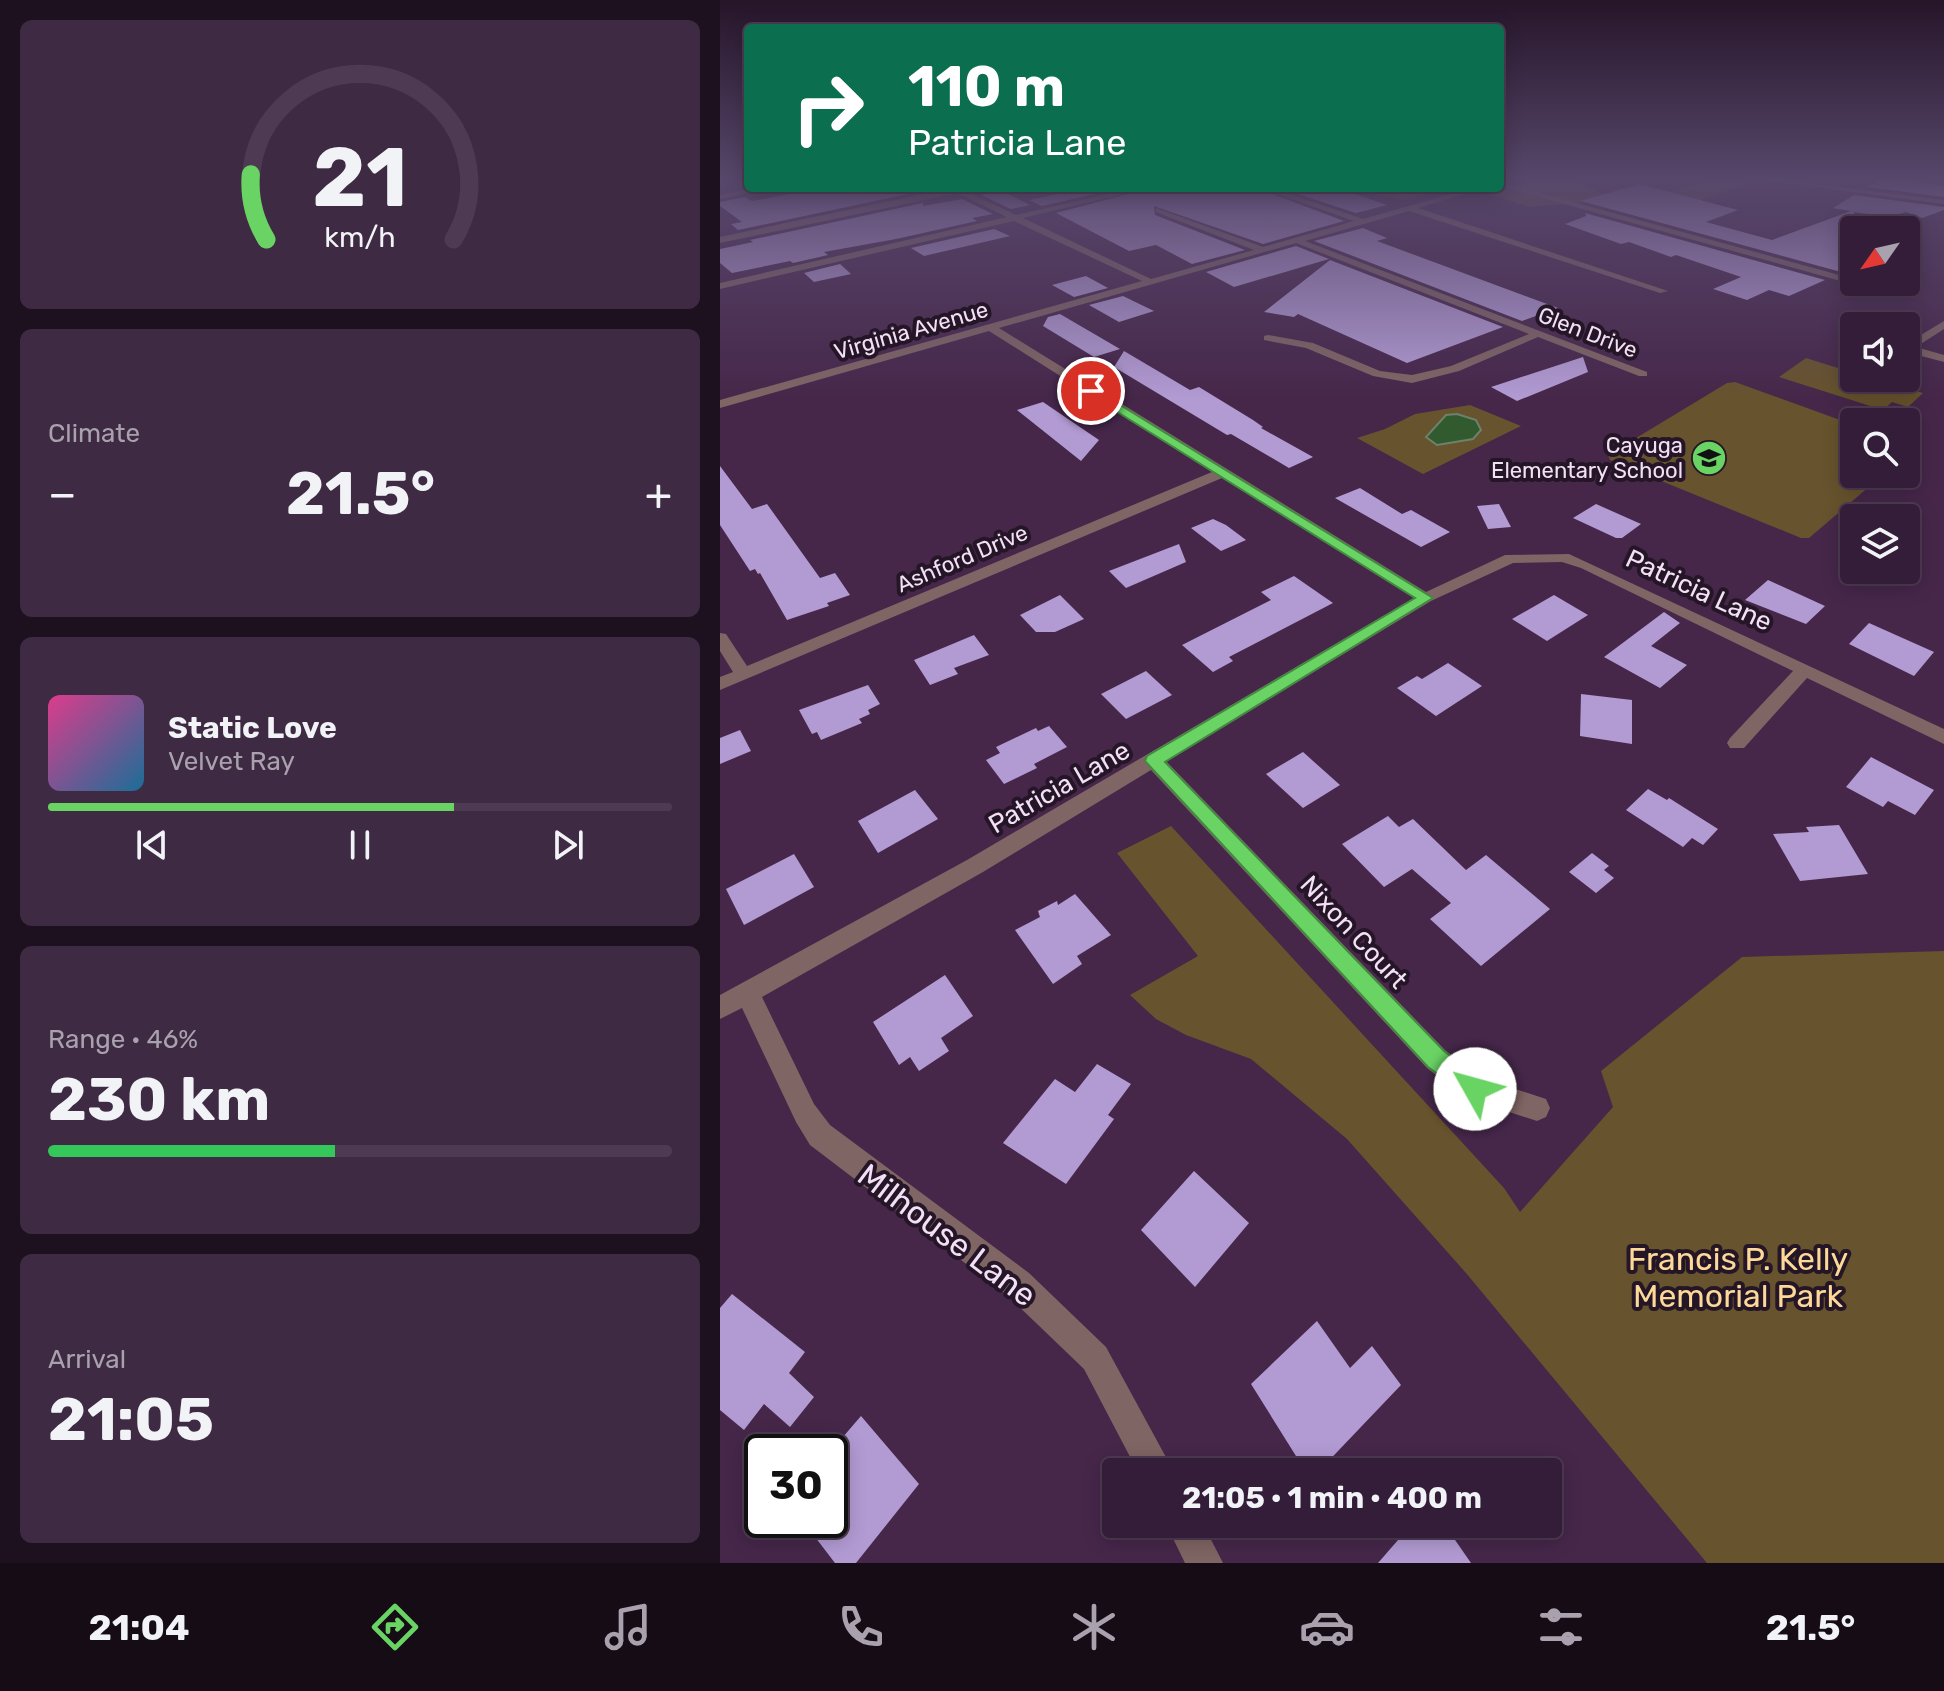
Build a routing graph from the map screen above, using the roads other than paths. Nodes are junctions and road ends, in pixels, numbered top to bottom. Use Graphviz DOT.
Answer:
graph roads {
  1 [pos="865,253"];
  2 [pos="1088,253"];
  3 [pos="1253,253"];
  4 [pos="1328,253"];
  5 [pos="1546,253"];
  6 [pos="1750,253"];
  7 [pos="1840,278"];
  8 [pos="1153,283"];
  9 [pos="720,286"];
  10 [pos="1663,291"];
  11 [pos="1944,324"];
  12 [pos="991,328"];
  13 [pos="1537,334"];
  14 [pos="1268,338"];
  15 [pos="1920,340"];
  16 [pos="1920,352"];
  17 [pos="1944,359"];
  18 [pos="1643,374"];
  19 [pos="720,404"];
  20 [pos="1221,473"];
  21 [pos="1425,598"];
  22 [pos="720,638"];
  23 [pos="1805,669"];
  24 [pos="744,675"];
  25 [pos="720,684"];
  26 [pos="1944,737"];
  27 [pos="1737,743"];
  28 [pos="1154,761"];
  29 [pos="747,992"];
  30 [pos="720,1008"];
  31 [pos="1537,1108"];
  32 [pos="1149,1458"];
  33 [pos="1192,1538"];
  34 [pos="1205,1563"];
  1 -- 9 [label="street"];
  2 -- 8 [label="street"];
  3 -- 8 [label="street, Virginia Avenue"];
  4 -- 13 [label="street, Glen Drive"];
  5 -- 10 [label="street"];
  6 -- 7 [label="street"];
  8 -- 12 [label="street, Virginia Avenue"];
  11 -- 15 [label="street"];
  12 -- 19 [label="street, Virginia Avenue"];
  12 -- 20 [label="street"];
  13 -- 14 [label="street"];
  13 -- 18 [label="street, Glen Drive"];
  16 -- 17 [label="street"];
  20 -- 21 [label="street"];
  20 -- 24 [label="street, Ashford Drive"];
  21 -- 23 [label="street, Patricia Lane"];
  21 -- 28 [label="street, Patricia Lane"];
  22 -- 24 [label="street"];
  23 -- 26 [label="street, Patricia Lane"];
  23 -- 27 [label="street"];
  24 -- 25 [label="street, Ashford Drive"];
  28 -- 29 [label="street, Patricia Lane"];
  28 -- 31 [label="street, Nixon Court"];
  29 -- 30 [label="street, Patricia Lane"];
  29 -- 32 [label="street, Milhouse Lane"];
  33 -- 34 [label="street"];
}
